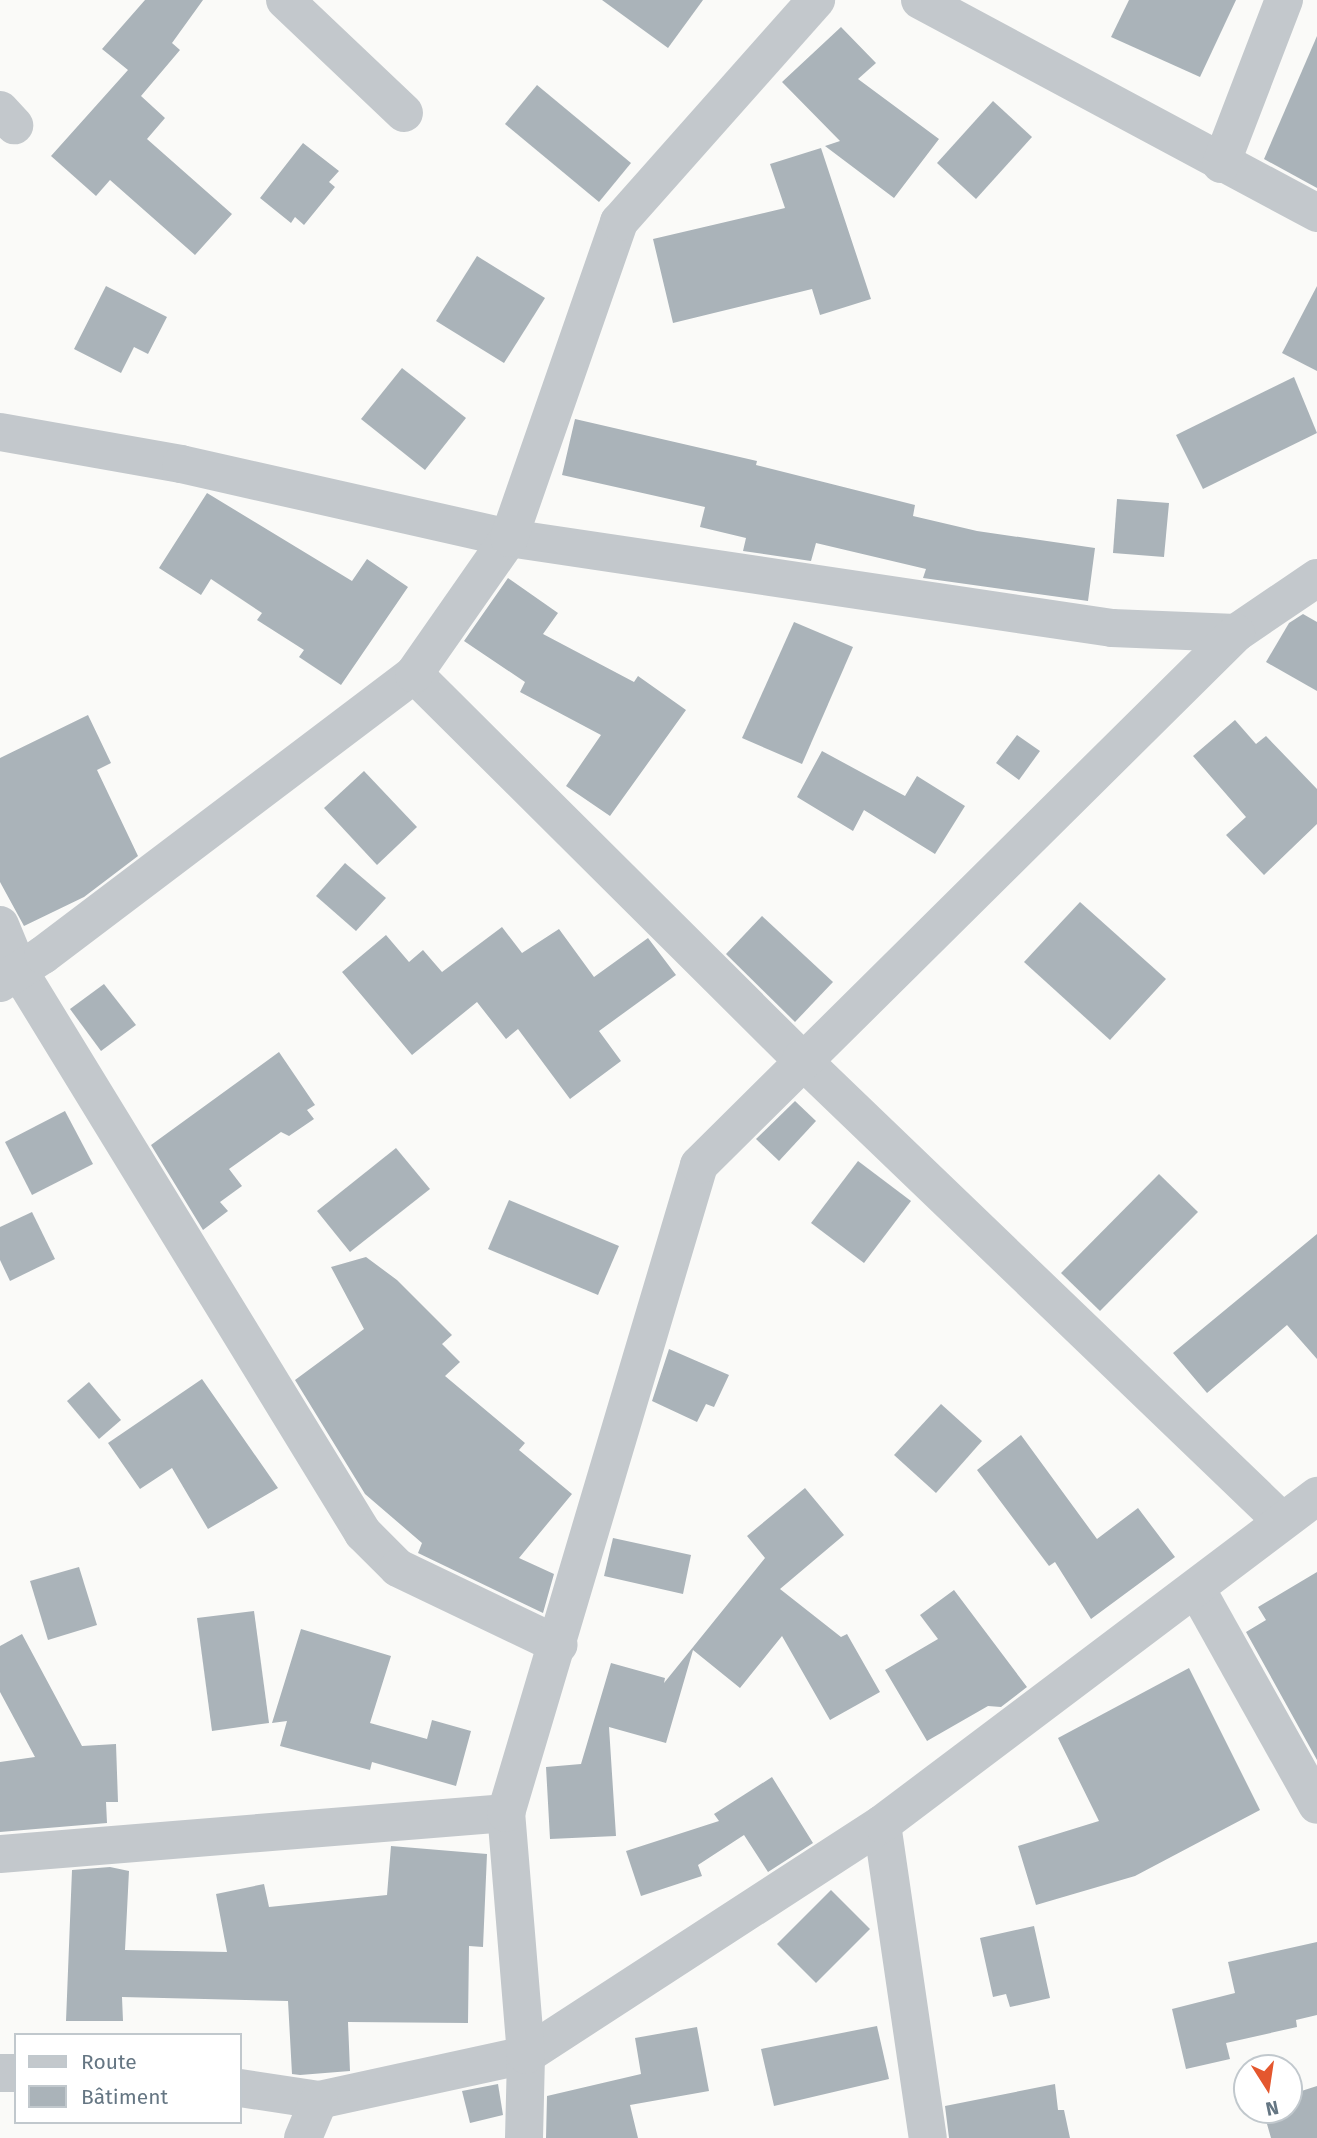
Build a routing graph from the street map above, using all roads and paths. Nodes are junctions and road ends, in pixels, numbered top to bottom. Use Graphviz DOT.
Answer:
graph roads {
  1 [pos="285,0"];
  2 [pos="816,0"];
  3 [pos="920,0"];
  4 [pos="1284,0"];
  5 [pos="404,113"];
  6 [pos="1221,164"];
  7 [pos="1317,213"];
  8 [pos="0,432"];
  9 [pos="509,538"];
  10 [pos="1317,578"];
  11 [pos="1236,633"];
  12 [pos="414,674"];
  13 [pos="0,925"];
  14 [pos="10,977"];
  15 [pos="801,1059"];
  16 [pos="1317,1496"];
  17 [pos="1282,1521"];
  18 [pos="1197,1590"];
  19 [pos="559,1645"];
  20 [pos="1317,1805"];
  21 [pos="506,1813"];
  22 [pos="882,1824"];
  23 [pos="0,1854"];
  24 [pos="526,2055"];
  25 [pos="242,2088"];
  26 [pos="319,2100"];
  27 [pos="303,2138"];
  28 [pos="524,2138"];
  29 [pos="928,2138"];
  1 -- 5 [label="street"];
  2 -- 9 [label="street"];
  3 -- 6 [label="street"];
  4 -- 6 [label="street"];
  6 -- 7 [label="street"];
  8 -- 9 [label="street"];
  9 -- 11 [label="street"];
  9 -- 12 [label="street"];
  10 -- 11 [label="street"];
  11 -- 15 [label="street"];
  12 -- 14 [label="street"];
  12 -- 15 [label="street"];
  13 -- 14 [label="street"];
  14 -- 19 [label="street"];
  15 -- 17 [label="street"];
  15 -- 19 [label="street"];
  16 -- 17 [label="street"];
  17 -- 18 [label="street"];
  18 -- 20 [label="street"];
  18 -- 22 [label="street"];
  19 -- 21 [label="street"];
  21 -- 23 [label="street"];
  21 -- 24 [label="street"];
  22 -- 24 [label="street"];
  22 -- 29 [label="street"];
  24 -- 26 [label="street"];
  24 -- 28 [label="street"];
  25 -- 26 [label="street"];
  26 -- 27 [label="street"];
}
